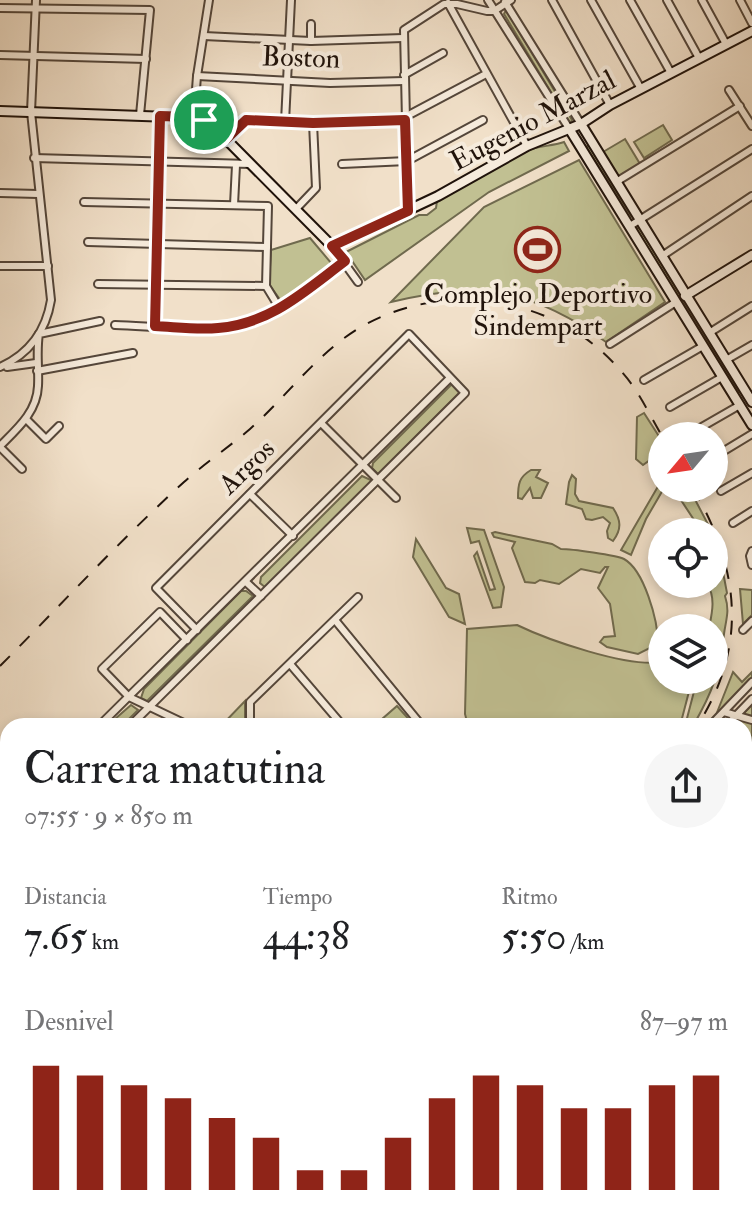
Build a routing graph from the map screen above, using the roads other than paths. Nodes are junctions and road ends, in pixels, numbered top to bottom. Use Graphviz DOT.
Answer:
graph roads {
  1 [pos="36,0"];
  2 [pos="209,0"];
  3 [pos="291,0"];
  4 [pos="488,0"];
  5 [pos="552,0"];
  6 [pos="591,0"];
  7 [pos="630,0"];
  8 [pos="667,0"];
  9 [pos="702,0"];
  10 [pos="740,0"];
  11 [pos="507,1"];
  12 [pos="448,3"];
  13 [pos="0,8"];
  14 [pos="36,9"];
  15 [pos="494,11"];
  16 [pos="752,23"];
  17 [pos="311,24"];
  18 [pos="752,31"];
  19 [pos="204,36"];
  20 [pos="403,38"];
  21 [pos="289,40"];
  22 [pos="311,41"];
  23 [pos="726,44"];
  24 [pos="443,53"];
  25 [pos="0,55"];
  26 [pos="33,55"];
  27 [pos="699,58"];
  28 [pos="146,59"];
  29 [pos="671,73"];
  30 [pos="486,74"];
  31 [pos="197,76"];
  32 [pos="404,78"];
  33 [pos="287,81"];
  34 [pos="641,89"];
  35 [pos="729,90"];
  36 [pos="610,105"];
  37 [pos="740,106"];
  38 [pos="0,111"];
  39 [pos="31,112"];
  40 [pos="140,115"];
  41 [pos="160,116"];
  42 [pos="194,116"];
  43 [pos="405,119"];
  44 [pos="483,120"];
  45 [pos="285,122"];
  46 [pos="313,123"];
  47 [pos="581,124"];
  48 [pos="752,126"];
  49 [pos="570,130"];
  50 [pos="226,139"];
  51 [pos="527,146"];
  52 [pos="752,149"];
  53 [pos="34,158"];
  54 [pos="407,161"];
  55 [pos="159,162"];
  56 [pos="250,164"];
  57 [pos="342,164"];
  58 [pos="236,165"];
  59 [pos="616,182"];
  60 [pos="0,193"];
  61 [pos="38,194"];
  62 [pos="752,196"];
  63 [pos="84,202"];
  64 [pos="158,204"];
  65 [pos="234,205"];
  66 [pos="296,209"];
  67 [pos="408,211"];
  68 [pos="641,221"];
  69 [pos="630,226"];
  70 [pos="88,242"];
  71 [pos="157,243"];
  72 [pos="332,246"];
  73 [pos="267,247"];
  74 [pos="752,255"];
  75 [pos="662,256"];
  76 [pos="345,261"];
  77 [pos="0,266"];
  78 [pos="48,266"];
  79 [pos="358,282"];
  80 [pos="98,284"];
  81 [pos="156,285"];
  82 [pos="266,286"];
  83 [pos="686,295"];
  84 [pos="676,302"];
  85 [pos="752,306"];
  86 [pos="280,309"];
  87 [pos="100,321"];
  88 [pos="115,325"];
  89 [pos="155,326"];
  90 [pos="709,333"];
  91 [pos="39,334"];
  92 [pos="610,344"];
  93 [pos="752,345"];
  94 [pos="703,346"];
  95 [pos="133,353"];
  96 [pos="726,360"];
  97 [pos="37,367"];
  98 [pos="0,368"];
  99 [pos="722,377"];
  100 [pos="450,378"];
  101 [pos="644,380"];
  102 [pos="750,395"];
  103 [pos="738,402"];
  104 [pos="670,407"];
  105 [pos="26,419"];
  106 [pos="707,422"];
  107 [pos="322,424"];
  108 [pos="752,425"];
  109 [pos="59,426"];
  110 [pos="752,434"];
  111 [pos="10,435"];
  112 [pos="0,437"];
  113 [pos="0,446"];
  114 [pos="728,449"];
  115 [pos="363,466"];
  116 [pos="22,469"];
  117 [pos="752,473"];
  118 [pos="378,480"];
  119 [pos="728,487"];
  120 [pos="250,494"];
  121 [pos="396,498"];
  122 [pos="752,511"];
  123 [pos="733,523"];
  124 [pos="293,536"];
  125 [pos="752,551"];
  126 [pos="752,565"];
  127 [pos="246,582"];
  128 [pos="261,596"];
  129 [pos="358,597"];
  130 [pos="335,620"];
  131 [pos="752,621"];
  132 [pos="197,630"];
  133 [pos="743,630"];
  134 [pos="187,640"];
  135 [pos="290,664"];
  136 [pos="752,682"];
  137 [pos="129,697"];
  138 [pos="752,699"];
  139 [pos="150,706"];
  140 [pos="724,712"];
  141 [pos="736,716"];
  142 [pos="107,718"];
  143 [pos="138,718"];
  144 [pos="172,718"];
  145 [pos="250,718"];
  146 [pos="336,718"];
  147 [pos="415,718"];
  148 [pos="718,718"];
  149 [pos="744,718"];
  1 -- 14 [label="street"];
  2 -- 19 [label="street"];
  3 -- 21 [label="street"];
  4 -- 15 [label="street"];
  5 -- 36 [label="street"];
  6 -- 34 [label="street"];
  7 -- 29 [label="street"];
  8 -- 27 [label="street"];
  9 -- 23 [label="street"];
  10 -- 16 [label="street"];
  11 -- 15 [label="street"];
  11 -- 47 [label="street"];
  12 -- 15 [label="street"];
  12 -- 20 [label="street"];
  12 -- 30 [label="street"];
  13 -- 14 [label="street"];
  14 -- 26 [label="street"];
  14 -- 28 [label="street"];
  15 -- 49 [label="street"];
  17 -- 22 [label="street"];
  18 -- 23 [label="main road, Eugenio Marzal"];
  19 -- 21 [label="street"];
  19 -- 31 [label="street"];
  20 -- 22 [label="street"];
  20 -- 32 [label="street"];
  21 -- 22 [label="street"];
  21 -- 33 [label="street"];
  23 -- 27 [label="main road, Eugenio Marzal"];
  24 -- 32 [label="street, Boston"];
  25 -- 26 [label="street"];
  26 -- 28 [label="street"];
  26 -- 39 [label="street"];
  27 -- 29 [label="main road, Eugenio Marzal"];
  28 -- 40 [label="street"];
  29 -- 34 [label="main road, Eugenio Marzal"];
  30 -- 43 [label="street"];
  30 -- 51 [label="street"];
  31 -- 33 [label="street, Boston"];
  31 -- 42 [label="street"];
  32 -- 33 [label="street, Boston"];
  32 -- 43 [label="street"];
  33 -- 45 [label="street"];
  34 -- 36 [label="main road, Eugenio Marzal"];
  35 -- 37 [label="street"];
  36 -- 47 [label="main road, Eugenio Marzal"];
  37 -- 48 [label="street"];
  37 -- 59 [label="street"];
  38 -- 39 [label="main road"];
  39 -- 40 [label="main road"];
  39 -- 53 [label="street"];
  40 -- 41 [label="main road"];
  41 -- 42 [label="main road"];
  41 -- 55 [label="street"];
  42 -- 50 [label="main road"];
  43 -- 46 [label="street"];
  43 -- 54 [label="street"];
  44 -- 54 [label="street"];
  45 -- 46 [label="street"];
  45 -- 50 [label="street"];
  46 -- 66 [label="street"];
  47 -- 49 [label="main road, Eugenio Marzal"];
  47 -- 59 [label="main road"];
  49 -- 51 [label="main road, Eugenio Marzal"];
  49 -- 69 [label="main road"];
  50 -- 56 [label="main road"];
  51 -- 67 [label="main road, Eugenio Marzal"];
  52 -- 68 [label="street"];
  53 -- 55 [label="street"];
  53 -- 61 [label="street"];
  54 -- 57 [label="street"];
  54 -- 67 [label="street"];
  55 -- 58 [label="street"];
  55 -- 64 [label="street"];
  56 -- 58 [label="street"];
  56 -- 66 [label="main road"];
  58 -- 65 [label="street"];
  59 -- 68 [label="main road"];
  60 -- 61 [label="street"];
  61 -- 78 [label="street"];
  62 -- 75 [label="street"];
  63 -- 64 [label="street"];
  64 -- 65 [label="street"];
  64 -- 71 [label="street"];
  65 -- 73 [label="street"];
  66 -- 72 [label="main road"];
  67 -- 72 [label="main road, Eugenio Marzal"];
  68 -- 69 [label="street"];
  68 -- 75 [label="main road"];
  69 -- 84 [label="main road"];
  70 -- 71 [label="street"];
  71 -- 73 [label="street"];
  71 -- 81 [label="street"];
  72 -- 76 [label="street"];
  73 -- 82 [label="street"];
  74 -- 83 [label="main road"];
  75 -- 83 [label="main road"];
  76 -- 79 [label="street"];
  76 -- 86 [label="street"];
  77 -- 78 [label="street"];
  78 -- 91 [label="street"];
  80 -- 81 [label="street"];
  81 -- 82 [label="street"];
  81 -- 89 [label="street"];
  82 -- 86 [label="street"];
  83 -- 84 [label="main road"];
  83 -- 90 [label="main road"];
  84 -- 92 [label="street"];
  84 -- 94 [label="main road"];
  85 -- 90 [label="street"];
  86 -- 89 [label="street"];
  87 -- 91 [label="street"];
  88 -- 89 [label="street"];
  90 -- 96 [label="main road"];
  91 -- 97 [label="street"];
  91 -- 98 [label="street"];
  93 -- 96 [label="street"];
  94 -- 99 [label="main road"];
  94 -- 101 [label="street"];
  95 -- 97 [label="street"];
  96 -- 102 [label="main road"];
  97 -- 98 [label="street"];
  97 -- 105 [label="street"];
  99 -- 103 [label="main road"];
  99 -- 104 [label="street"];
  100 -- 107 [label="street, Argos"];
  100 -- 115 [label="street"];
  100 -- 118 [label="street"];
  102 -- 103 [label="street"];
  103 -- 106 [label="street"];
  103 -- 108 [label="main road"];
  105 -- 109 [label="street"];
  105 -- 111 [label="street"];
  107 -- 115 [label="street"];
  107 -- 120 [label="street, Argos"];
  110 -- 114 [label="street"];
  111 -- 112 [label="street"];
  111 -- 113 [label="street"];
  113 -- 116 [label="street"];
  115 -- 118 [label="street"];
  115 -- 124 [label="street"];
  117 -- 119 [label="street"];
  118 -- 121 [label="street"];
  118 -- 128 [label="street"];
  120 -- 124 [label="street"];
  120 -- 132 [label="street, Argos"];
  122 -- 123 [label="street"];
  124 -- 127 [label="street"];
  125 -- 126 [label="street"];
  127 -- 128 [label="street"];
  127 -- 132 [label="street"];
  128 -- 139 [label="street"];
  129 -- 130 [label="street"];
  130 -- 135 [label="street"];
  130 -- 147 [label="street"];
  131 -- 133 [label="street"];
  132 -- 134 [label="street"];
  134 -- 137 [label="street"];
  134 -- 137 [label="street"];
  135 -- 145 [label="street"];
  135 -- 146 [label="street"];
  136 -- 140 [label="street"];
  137 -- 139 [label="street"];
  137 -- 142 [label="street"];
  138 -- 141 [label="street"];
  139 -- 143 [label="street"];
  139 -- 144 [label="street"];
  140 -- 141 [label="street"];
  140 -- 148 [label="street"];
  141 -- 149 [label="street"];
}
